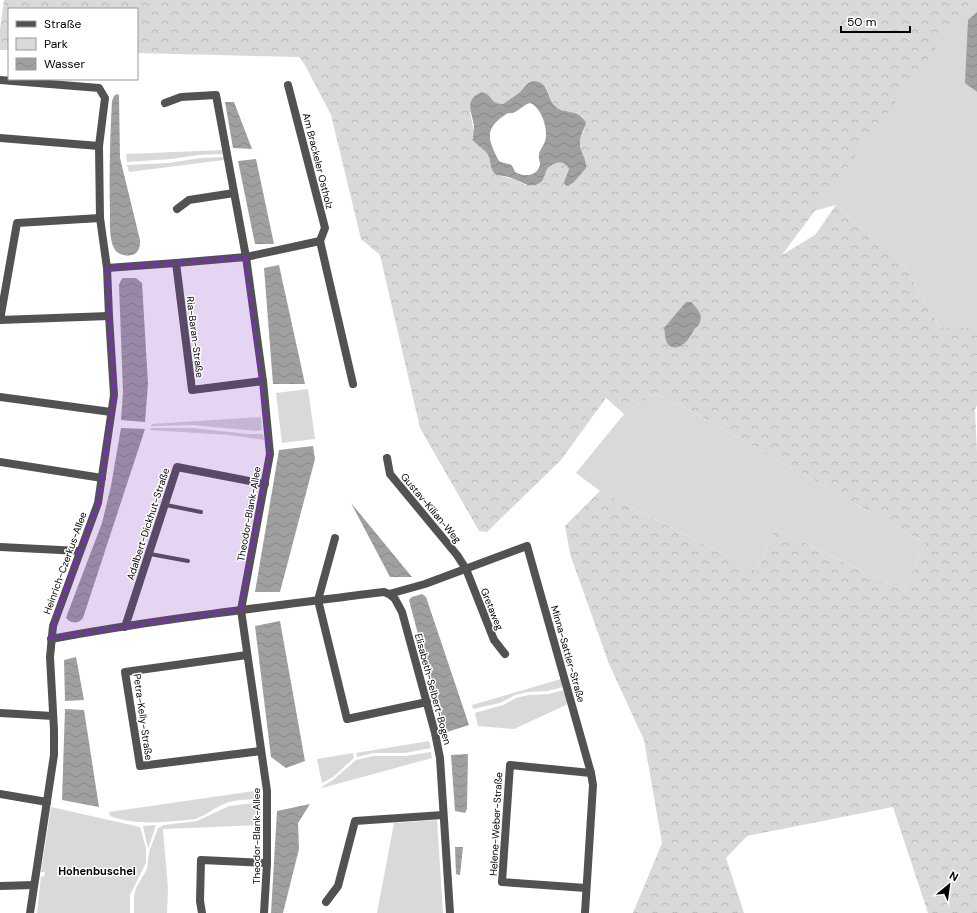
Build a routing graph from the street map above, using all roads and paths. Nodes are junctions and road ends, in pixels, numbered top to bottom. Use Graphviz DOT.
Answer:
graph roads {
  1 [pos="0,80"];
  2 [pos="288,85"];
  3 [pos="165,103"];
  4 [pos="0,138"];
  5 [pos="99,146"];
  6 [pos="234,193"];
  7 [pos="177,210"];
  8 [pos="100,218"];
  9 [pos="320,241"];
  10 [pos="246,257"];
  11 [pos="176,264"];
  12 [pos="107,268"];
  13 [pos="109,316"];
  14 [pos="263,381"];
  15 [pos="353,384"];
  16 [pos="0,397"];
  17 [pos="112,412"];
  18 [pos="387,458"];
  19 [pos="0,462"];
  20 [pos="102,478"];
  21 [pos="265,484"];
  22 [pos="166,505"];
  23 [pos="201,512"];
  24 [pos="335,538"];
  25 [pos="0,547"];
  26 [pos="80,551"];
  27 [pos="150,554"];
  28 [pos="188,561"];
  29 [pos="466,568"];
  30 [pos="389,594"];
  31 [pos="318,600"];
  32 [pos="241,610"];
  33 [pos="125,627"];
  34 [pos="51,639"];
  35 [pos="505,654"];
  36 [pos="248,655"];
  37 [pos="427,702"];
  38 [pos="0,713"];
  39 [pos="53,716"];
  40 [pos="261,751"];
  41 [pos="591,773"];
  42 [pos="0,794"];
  43 [pos="47,802"];
  44 [pos="443,815"];
  45 [pos="267,863"];
  46 [pos="34,885"];
  47 [pos="0,886"];
  48 [pos="586,888"];
  49 [pos="326,902"];
  50 [pos="30,913"];
  51 [pos="202,913"];
  52 [pos="264,913"];
  53 [pos="450,913"];
  54 [pos="585,913"];
  1 -- 5 [label="street, Heinrich-Czerkus-Allee"];
  2 -- 9 [label="street, Am Brackeler Ostholz"];
  3 -- 6 [label="street, Theodor-Blank-Allee"];
  4 -- 5 [label="street"];
  5 -- 8 [label="street, Heinrich-Czerkus-Allee"];
  6 -- 7 [label="street"];
  6 -- 10 [label="street, Theodor-Blank-Allee"];
  8 -- 12 [label="street, Heinrich-Czerkus-Allee"];
  8 -- 13 [label="street"];
  9 -- 10 [label="street"];
  9 -- 15 [label="street, Am Brackeler Ostholz"];
  10 -- 11 [label="street"];
  10 -- 14 [label="street, Theodor-Blank-Allee"];
  11 -- 12 [label="street"];
  11 -- 14 [label="street, Ria-Baran-Straße"];
  12 -- 13 [label="street, Heinrich-Czerkus-Allee"];
  13 -- 17 [label="street, Heinrich-Czerkus-Allee"];
  14 -- 21 [label="street, Theodor-Blank-Allee"];
  16 -- 17 [label="street"];
  17 -- 20 [label="street, Heinrich-Czerkus-Allee"];
  18 -- 29 [label="street, Gustav-Kilian-Weg"];
  19 -- 20 [label="street"];
  20 -- 26 [label="street, Heinrich-Czerkus-Allee"];
  21 -- 22 [label="street, Adalbert-Dickhut-Straße"];
  21 -- 32 [label="street, Theodor-Blank-Allee"];
  22 -- 23 [label="lane"];
  22 -- 27 [label="street, Adalbert-Dickhut-Straße"];
  24 -- 31 [label="street"];
  25 -- 26 [label="street"];
  26 -- 34 [label="street, Heinrich-Czerkus-Allee"];
  27 -- 28 [label="lane"];
  27 -- 33 [label="street, Adalbert-Dickhut-Straße"];
  29 -- 30 [label="street, Minna-Sattler-Straße"];
  29 -- 35 [label="street, Gretaweg"];
  29 -- 41 [label="street, Minna-Sattler-Straße"];
  30 -- 31 [label="street"];
  30 -- 37 [label="street, Elisabeth-Selbert-Bogen"];
  31 -- 32 [label="street"];
  31 -- 37 [label="street"];
  32 -- 33 [label="street"];
  32 -- 36 [label="street, Theodor-Blank-Allee"];
  33 -- 34 [label="street"];
  34 -- 39 [label="street, Heinrich-Czerkus-Allee"];
  36 -- 40 [label="street, Theodor-Blank-Allee"];
  36 -- 40 [label="street, Petra-Kelly-Straße"];
  37 -- 44 [label="street, Elisabeth-Selbert-Bogen"];
  38 -- 39 [label="street"];
  39 -- 43 [label="street, Heinrich-Czerkus-Allee"];
  40 -- 45 [label="street, Theodor-Blank-Allee"];
  41 -- 48 [label="street, Minna-Sattler-Straße"];
  41 -- 48 [label="street, Helene-Weber-Straße"];
  42 -- 43 [label="street"];
  43 -- 46 [label="street, Heinrich-Czerkus-Allee"];
  44 -- 49 [label="street"];
  44 -- 53 [label="street, Elisabeth-Selbert-Bogen"];
  45 -- 51 [label="street"];
  45 -- 52 [label="street, Theodor-Blank-Allee"];
  46 -- 47 [label="street"];
  46 -- 50 [label="street, Heinrich-Czerkus-Allee"];
  48 -- 54 [label="street, Minna-Sattler-Straße"];
}
